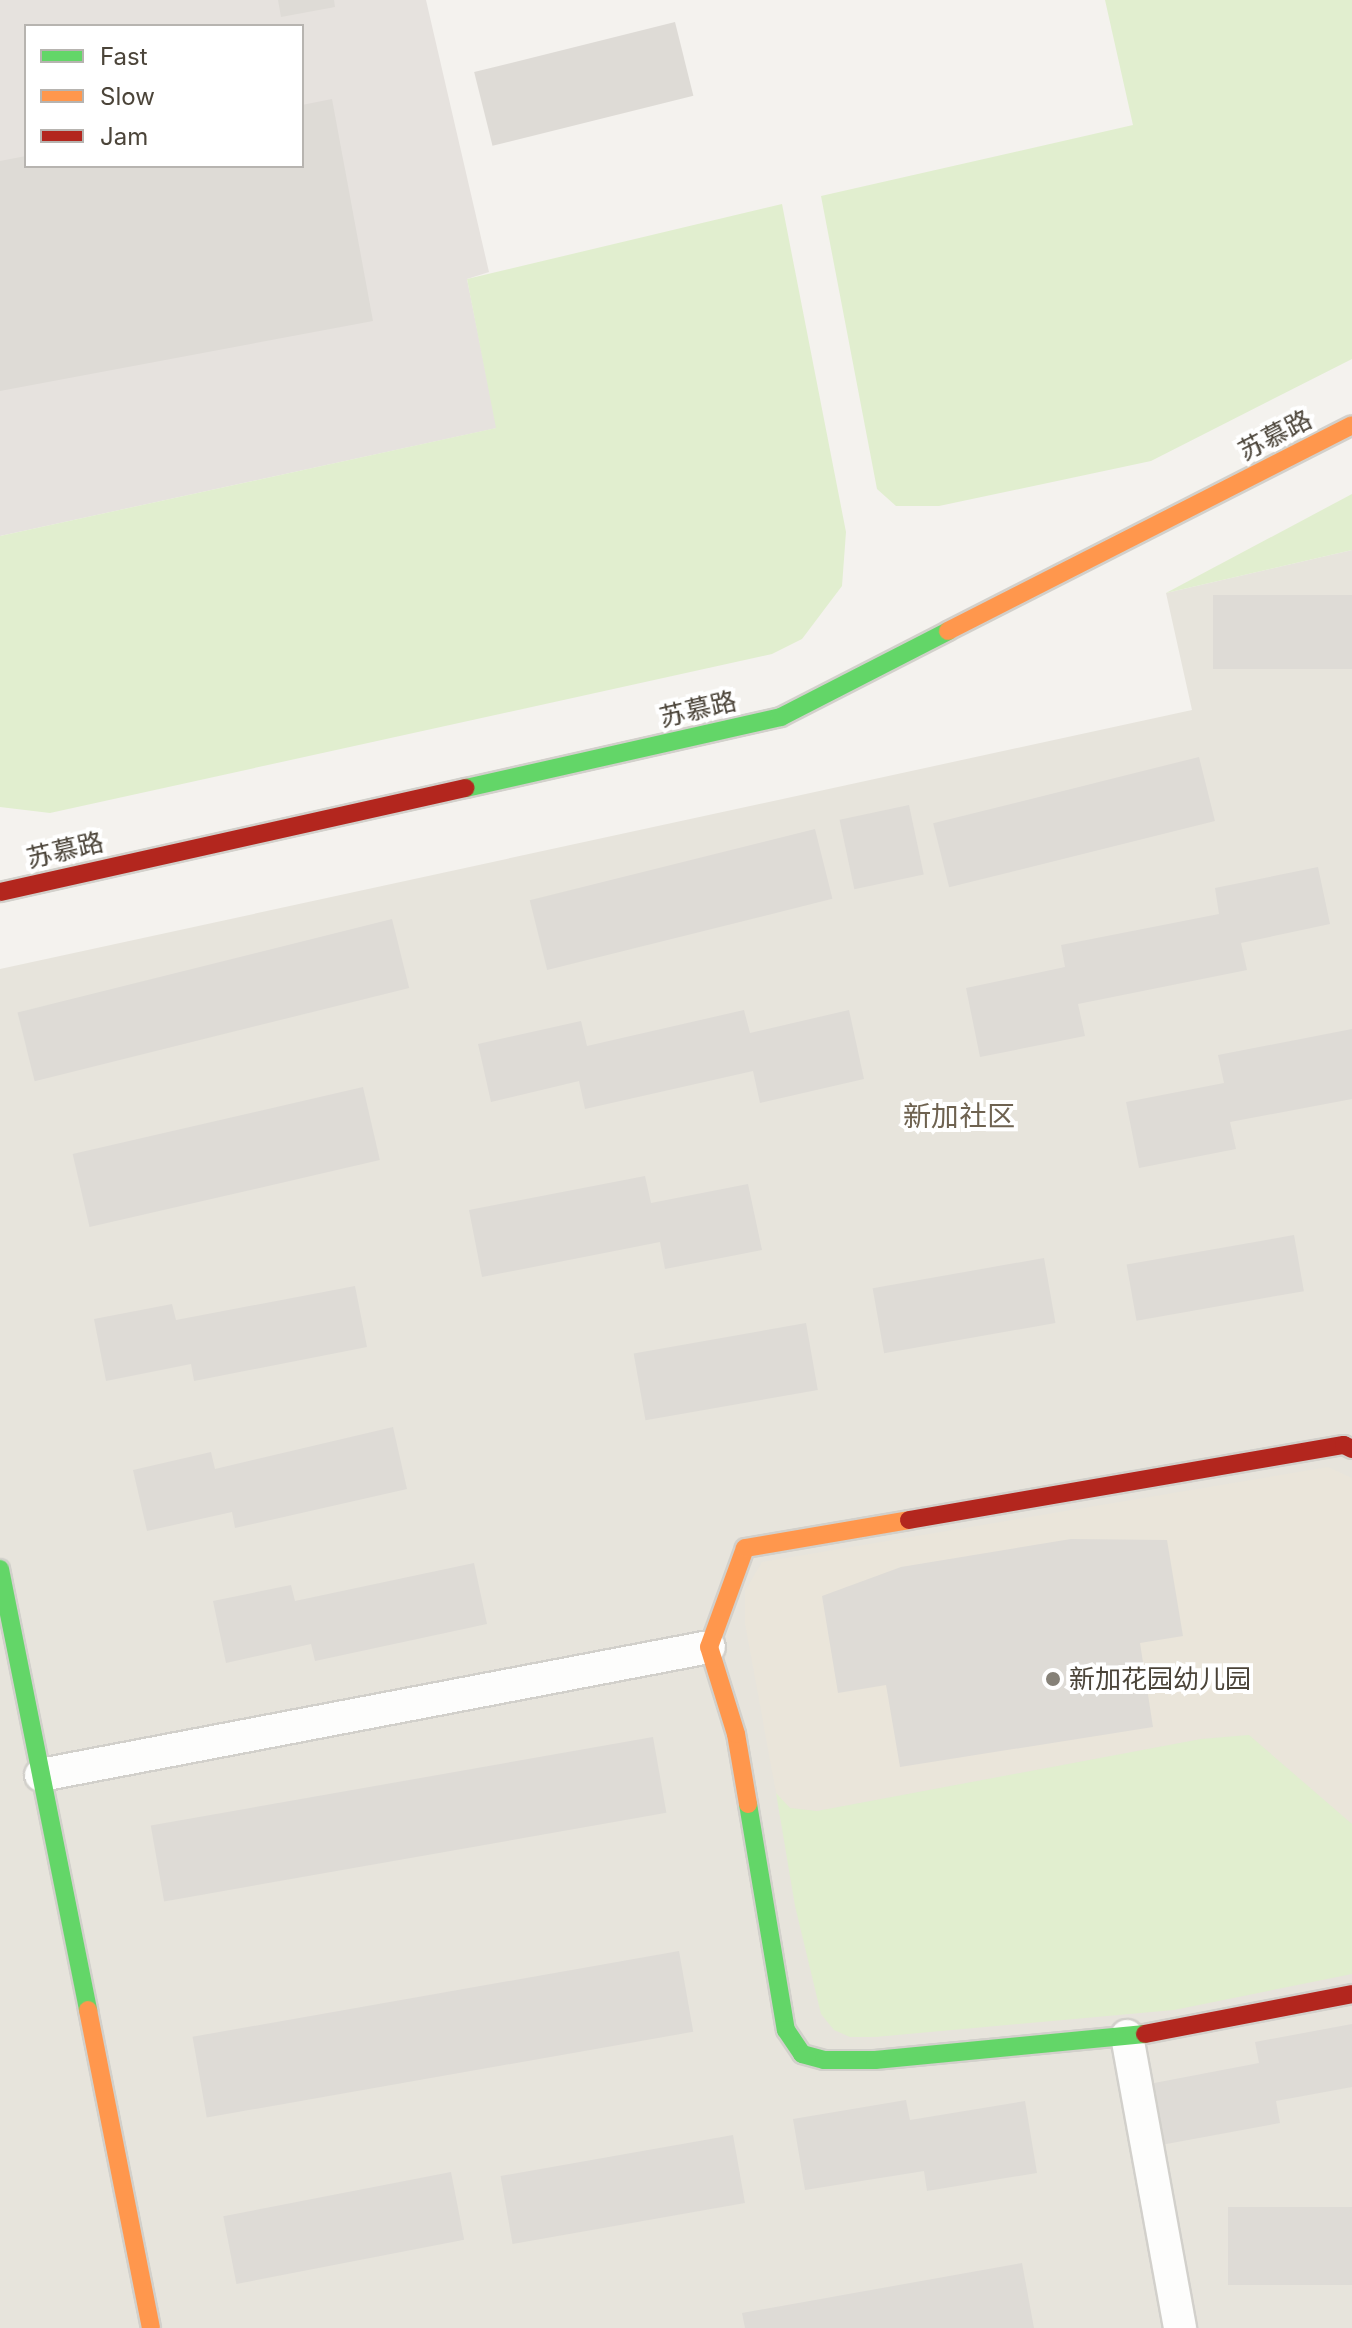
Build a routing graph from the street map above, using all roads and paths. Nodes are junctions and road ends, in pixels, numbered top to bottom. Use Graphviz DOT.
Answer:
graph roads {
  1 [pos="1352,425"];
  2 [pos="0,892"];
  3 [pos="1352,1449"];
  4 [pos="0,1569"];
  5 [pos="709,1647"];
  6 [pos="41,1775"];
  7 [pos="1352,1994"];
  8 [pos="1127,2036"];
  9 [pos="151,2328"];
  10 [pos="1180,2328"];
  1 -- 2 [label="street, 苏慕路"];
  3 -- 5 [label="street"];
  4 -- 6 [label="street"];
  5 -- 6 [label="street"];
  5 -- 8 [label="street"];
  6 -- 9 [label="street"];
  7 -- 8 [label="street"];
  8 -- 10 [label="street"];
}
